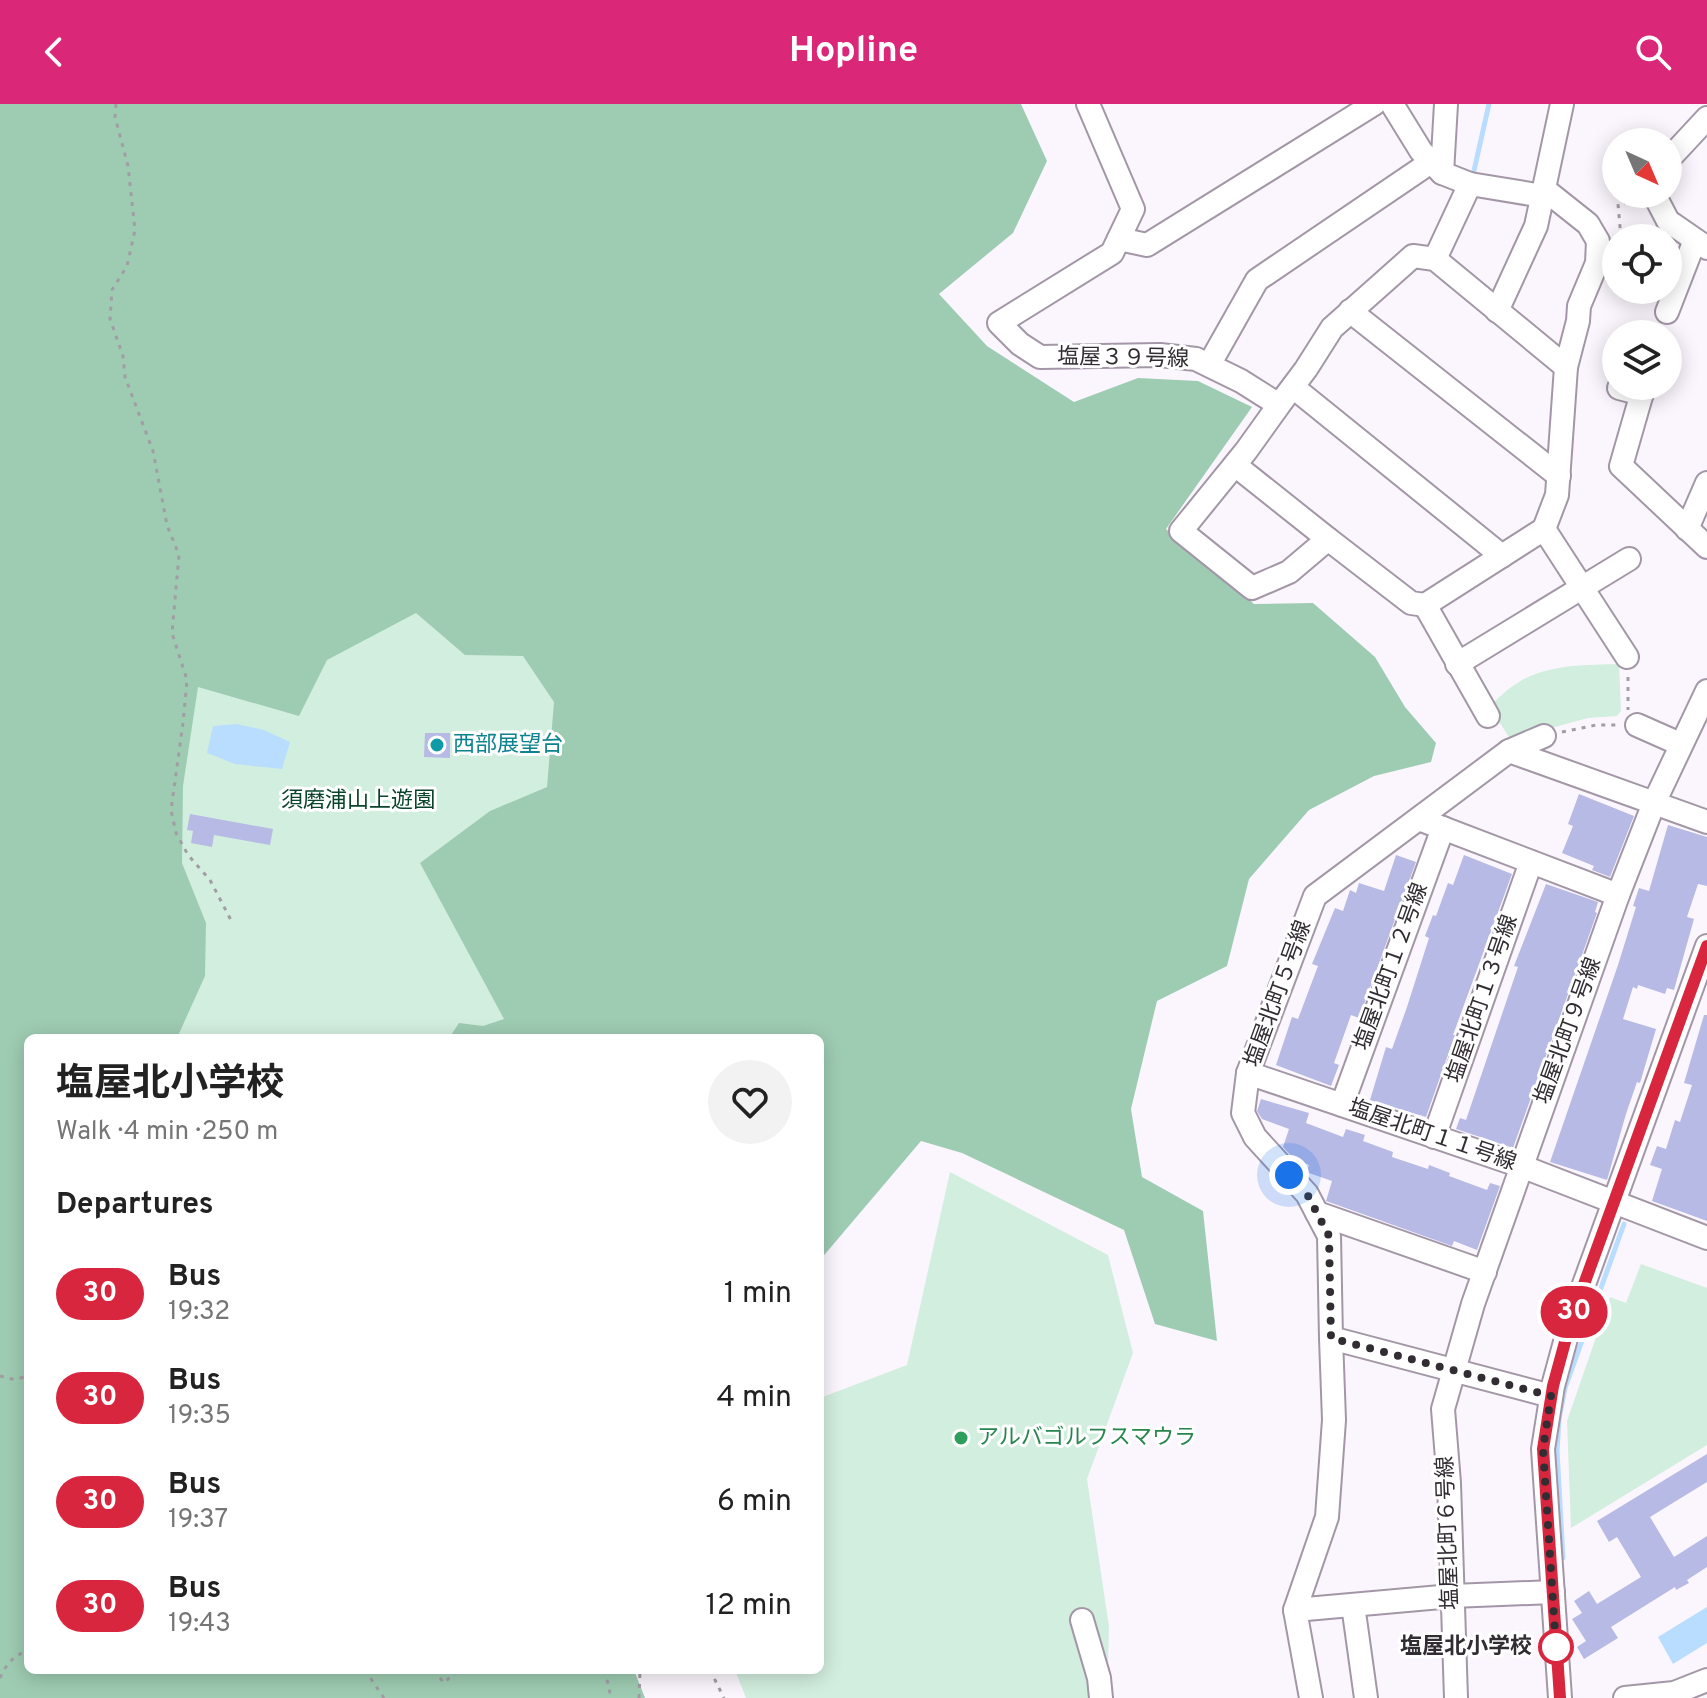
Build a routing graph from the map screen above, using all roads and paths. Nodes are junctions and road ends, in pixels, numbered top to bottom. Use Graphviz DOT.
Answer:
graph roads {
  1 [pos="116,104"];
  2 [pos="1088,104"];
  3 [pos="1374,104"];
  4 [pos="1392,104"];
  5 [pos="1446,104"];
  6 [pos="1562,104"];
  7 [pos="1707,118"];
  8 [pos="1682,145"];
  9 [pos="1436,167"];
  10 [pos="1470,184"];
  11 [pos="1544,192"];
  12 [pos="1661,208"];
  13 [pos="1119,239"];
  14 [pos="1701,244"];
  15 [pos="1435,259"];
  16 [pos="1350,311"];
  17 [pos="1497,311"];
  18 [pos="1667,312"];
  19 [pos="1209,365"];
  20 [pos="1566,367"];
  21 [pos="1286,396"];
  22 [pos="1640,400"];
  23 [pos="1235,465"];
  24 [pos="1559,476"];
  25 [pos="1707,483"];
  26 [pos="1544,529"];
  27 [pos="1687,529"];
  28 [pos="1328,539"];
  29 [pos="1707,547"];
  30 [pos="1502,556"];
  31 [pos="1629,559"];
  32 [pos="1582,588"];
  33 [pos="1425,605"];
  34 [pos="1627,657"];
  35 [pos="1457,664"];
  36 [pos="1707,691"];
  37 [pos="1488,716"];
  38 [pos="1632,725"];
  39 [pos="1544,736"];
  40 [pos="1680,744"];
  41 [pos="1509,751"];
  42 [pos="1654,803"];
  43 [pos="1419,819"];
  44 [pos="1707,822"];
  45 [pos="1443,828"];
  46 [pos="1531,862"];
  47 [pos="1618,895"];
  48 [pos="233,924"];
  49 [pos="1707,946"];
  50 [pos="1248,1073"];
  51 [pos="1342,1105"];
  52 [pos="1434,1137"];
  53 [pos="1521,1166"];
  54 [pos="1614,1204"];
  55 [pos="1317,1213"];
  56 [pos="1707,1238"];
  57 [pos="1485,1272"];
  58 [pos="1331,1338"];
  59 [pos="1453,1369"];
  60 [pos="0,1376"];
  61 [pos="24,1378"];
  62 [pos="1551,1396"];
  63 [pos="1553,1592"];
  64 [pos="1452,1596"];
  65 [pos="1353,1605"];
  66 [pos="1295,1610"];
  67 [pos="1082,1620"];
  68 [pos="24,1652"];
  69 [pos="368,1674"];
  70 [pos="437,1674"];
  71 [pos="453,1674"];
  72 [pos="606,1674"];
  73 [pos="640,1674"];
  74 [pos="712,1674"];
  75 [pos="0,1678"];
  76 [pos="1707,1680"];
  77 [pos="384,1698"];
  78 [pos="611,1698"];
  79 [pos="639,1698"];
  80 [pos="724,1698"];
  81 [pos="1101,1698"];
  82 [pos="1311,1698"];
  83 [pos="1366,1698"];
  84 [pos="1456,1698"];
  85 [pos="1560,1698"];
  86 [pos="1625,1698"];
  1 -- 48 [label="path"];
  2 -- 13 [label="street"];
  3 -- 13 [label="street"];
  4 -- 9 [label="street"];
  5 -- 9 [label="street"];
  6 -- 11 [label="street"];
  7 -- 8 [label="street"];
  9 -- 10 [label="street"];
  9 -- 19 [label="street"];
  10 -- 11 [label="street"];
  10 -- 15 [label="street"];
  11 -- 17 [label="street"];
  11 -- 20 [label="street"];
  12 -- 14 [label="street"];
  13 -- 19 [label="street, 塩屋３９号線"];
  14 -- 18 [label="street"];
  15 -- 16 [label="street"];
  15 -- 17 [label="street"];
  16 -- 21 [label="street"];
  16 -- 24 [label="street"];
  17 -- 20 [label="street"];
  19 -- 21 [label="street, 塩屋３９号線"];
  20 -- 24 [label="street"];
  21 -- 23 [label="street"];
  21 -- 30 [label="street, 塩屋３９号線"];
  22 -- 27 [label="street"];
  23 -- 28 [label="street"];
  23 -- 28 [label="street"];
  24 -- 26 [label="street"];
  25 -- 27 [label="street"];
  26 -- 30 [label="street"];
  26 -- 32 [label="street"];
  27 -- 29 [label="street"];
  28 -- 33 [label="street"];
  30 -- 33 [label="street"];
  31 -- 32 [label="street"];
  32 -- 34 [label="street"];
  32 -- 35 [label="street"];
  33 -- 35 [label="street"];
  34 -- 38 [label="path"];
  35 -- 37 [label="street"];
  36 -- 40 [label="street, 塩屋北町９号線"];
  38 -- 39 [label="path"];
  38 -- 40 [label="street"];
  39 -- 41 [label="street, 塩屋北町５号線"];
  40 -- 42 [label="street, 塩屋北町９号線"];
  41 -- 42 [label="street"];
  41 -- 43 [label="street, 塩屋北町５号線"];
  42 -- 44 [label="street"];
  42 -- 47 [label="street, 塩屋北町９号線"];
  43 -- 45 [label="street"];
  43 -- 50 [label="street, 塩屋北町５号線"];
  45 -- 46 [label="street"];
  45 -- 51 [label="street, 塩屋北町１２号線"];
  46 -- 47 [label="street"];
  46 -- 52 [label="street, 塩屋北町１３号線"];
  47 -- 53 [label="street, 塩屋北町９号線"];
  49 -- 54 [label="street"];
  50 -- 51 [label="street, 塩屋北町１１号線"];
  50 -- 55 [label="street, 塩屋北町５号線"];
  51 -- 52 [label="street, 塩屋北町１１号線"];
  52 -- 53 [label="street, 塩屋北町１１号線"];
  53 -- 54 [label="street, 塩屋北町１１号線"];
  53 -- 57 [label="street, 塩屋北町９号線"];
  54 -- 56 [label="street, 塩屋北町１１号線"];
  54 -- 62 [label="street"];
  55 -- 57 [label="street"];
  55 -- 58 [label="street, 塩屋北町５号線"];
  57 -- 59 [label="street, 塩屋北町９号線"];
  58 -- 59 [label="street"];
  58 -- 66 [label="street"];
  59 -- 62 [label="street"];
  59 -- 64 [label="street, 塩屋北町６号線"];
  60 -- 61 [label="path"];
  62 -- 63 [label="street"];
  63 -- 64 [label="street"];
  63 -- 85 [label="street"];
  64 -- 65 [label="street"];
  64 -- 84 [label="street, 塩屋北町６号線"];
  65 -- 66 [label="street"];
  65 -- 83 [label="street"];
  66 -- 82 [label="street"];
  67 -- 81 [label="street"];
  68 -- 75 [label="path"];
  69 -- 77 [label="path"];
  70 -- 71 [label="path"];
  72 -- 78 [label="path"];
  73 -- 79 [label="path"];
  74 -- 80 [label="path"];
  76 -- 86 [label="street"];
}
